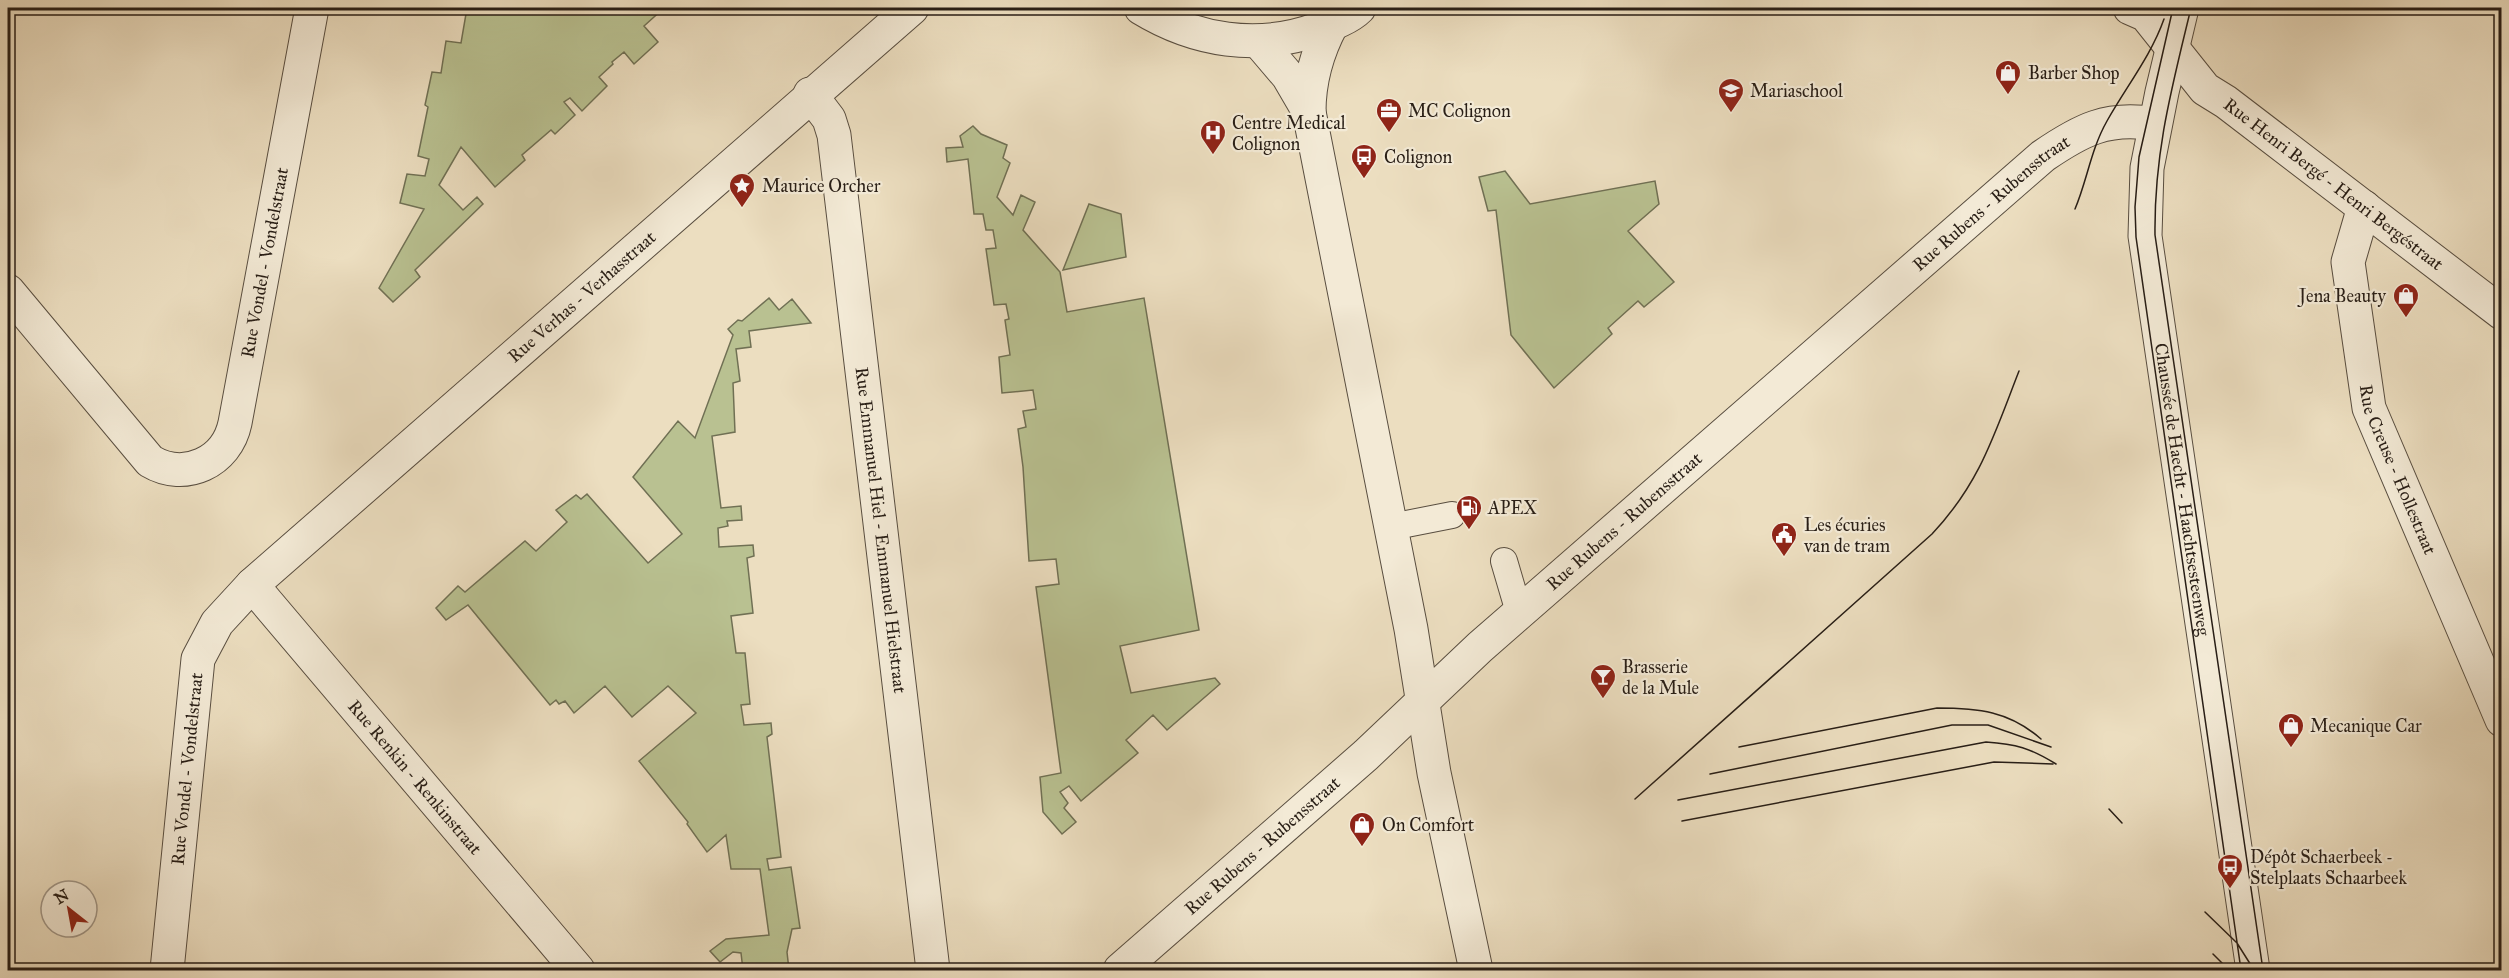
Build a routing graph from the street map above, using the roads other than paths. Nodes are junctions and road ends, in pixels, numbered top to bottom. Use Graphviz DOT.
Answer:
graph roads {
  1 [pos="312,8"];
  2 [pos="912,8"];
  3 [pos="1141,8"];
  4 [pos="2130,8"];
  5 [pos="2182,8"];
  6 [pos="1346,16"];
  7 [pos="1259,42"];
  8 [pos="2172,48"];
  9 [pos="810,94"];
  10 [pos="1309,112"];
  11 [pos="2155,124"];
  12 [pos="2364,207"];
  13 [pos="8,291"];
  14 [pos="2502,313"];
  15 [pos="1452,515"];
  16 [pos="1391,527"];
  17 [pos="1504,561"];
  18 [pos="252,585"];
  19 [pos="1519,612"];
  20 [pos="1423,701"];
  21 [pos="2502,720"];
  22 [pos="167,970"];
  23 [pos="578,970"];
  24 [pos="933,970"];
  25 [pos="1120,970"];
  26 [pos="1476,970"];
  27 [pos="2253,970"];
  1 -- 13 [label="street, Rue Vondel - Vondelstraat"];
  2 -- 9 [label="street, Rue Verhas - Verhasstraat"];
  3 -- 7 [label="street"];
  4 -- 8 [label="street, Rue Henri Bergé - Henri Bergéstraat"];
  5 -- 8 [label="street, Chaussée de Haecht - Haachtsesteenweg"];
  6 -- 7 [label="street"];
  6 -- 10 [label="street"];
  7 -- 10 [label="street"];
  8 -- 11 [label="street, Chaussée de Haecht - Haachtsesteenweg"];
  8 -- 12 [label="street, Rue Henri Bergé - Henri Bergéstraat"];
  9 -- 18 [label="street, Rue Verhas - Verhasstraat"];
  9 -- 24 [label="street, Rue Emmanuel Hiel - Emmanuel Hielstraat"];
  10 -- 16 [label="street"];
  11 -- 19 [label="street, Rue Rubens - Rubensstraat"];
  11 -- 27 [label="street, Chaussée de Haecht - Haachtsesteenweg"];
  12 -- 14 [label="street, Rue Henri Bergé - Henri Bergéstraat"];
  12 -- 21 [label="street, Rue Creuse - Hollestraat"];
  15 -- 16 [label="lane"];
  16 -- 20 [label="street"];
  17 -- 19 [label="lane"];
  18 -- 22 [label="street, Rue Vondel - Vondelstraat"];
  18 -- 23 [label="street, Rue Renkin - Renkinstraat"];
  19 -- 20 [label="street, Rue Rubens - Rubensstraat"];
  20 -- 25 [label="street, Rue Rubens - Rubensstraat"];
  20 -- 26 [label="street"];
}
